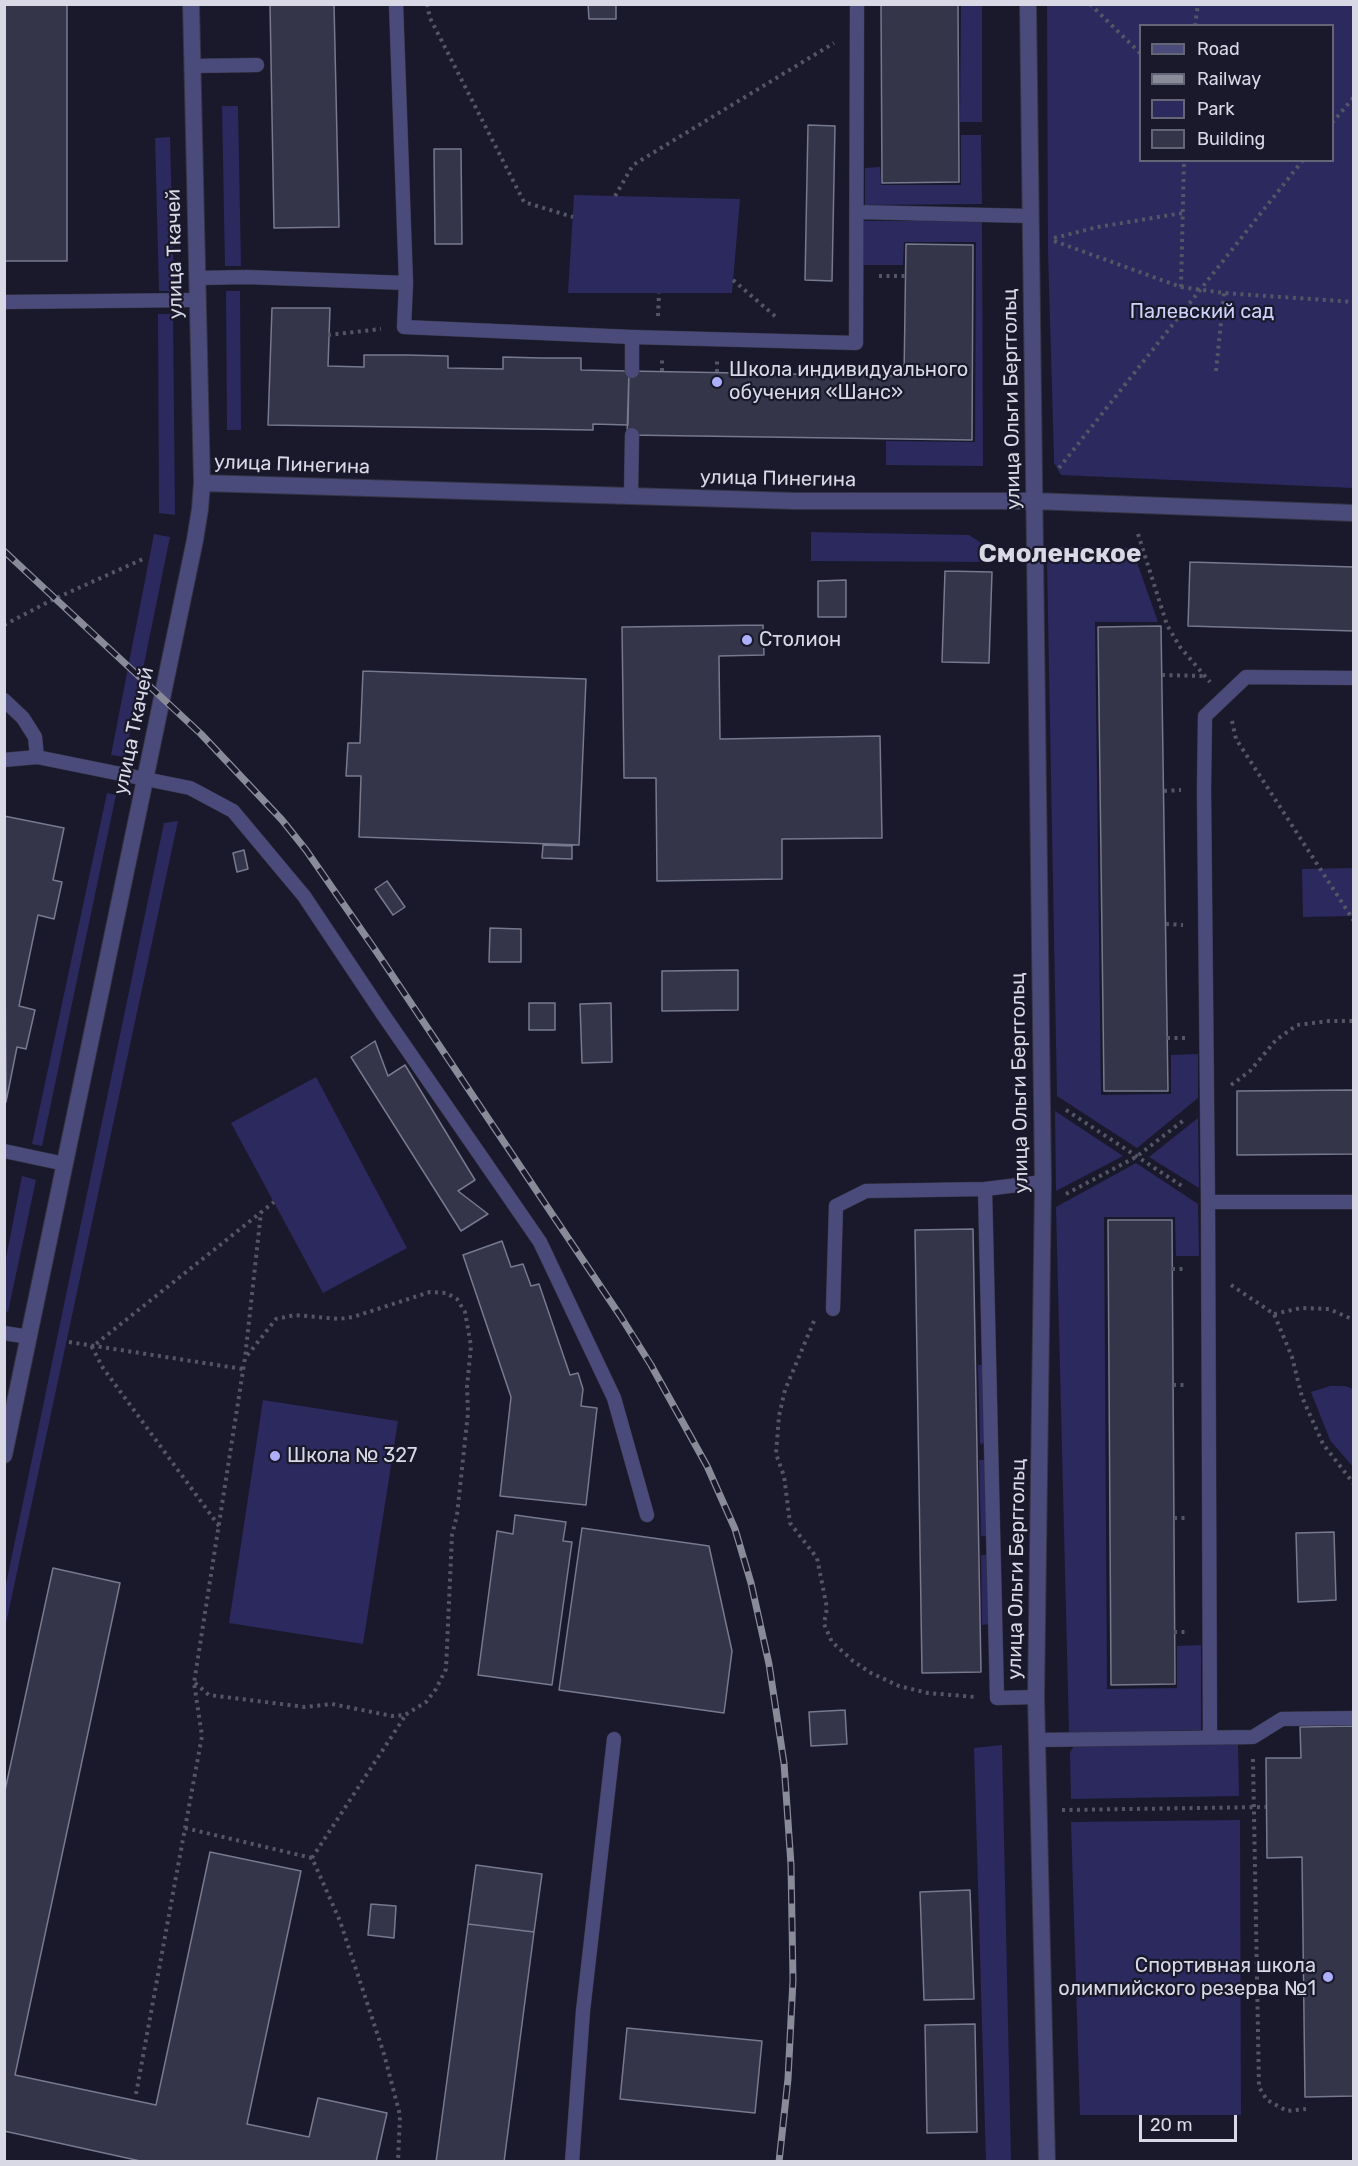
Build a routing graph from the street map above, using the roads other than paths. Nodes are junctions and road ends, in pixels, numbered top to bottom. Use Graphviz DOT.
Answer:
graph roads {
  1 [pos="191,4"];
  2 [pos="396,4"];
  3 [pos="857,4"];
  4 [pos="1028,4"];
  5 [pos="257,65"];
  6 [pos="192,66"];
  7 [pos="857,212"];
  8 [pos="1030,216"];
  9 [pos="198,278"];
  10 [pos="406,283"];
  11 [pos="197,300"];
  12 [pos="4,302"];
  13 [pos="632,338"];
  14 [pos="632,371"];
  15 [pos="632,435"];
  16 [pos="202,483"];
  17 [pos="631,496"];
  18 [pos="1034,501"];
  19 [pos="1353,513"];
  20 [pos="1353,678"];
  21 [pos="4,700"];
  22 [pos="37,757"];
  23 [pos="4,760"];
  24 [pos="146,778"];
  25 [pos="4,1151"];
  26 [pos="66,1164"];
  27 [pos="1043,1182"];
  28 [pos="985,1188"];
  29 [pos="1208,1202"];
  30 [pos="1353,1202"];
  31 [pos="832,1309"];
  32 [pos="4,1333"];
  33 [pos="29,1337"];
  34 [pos="4,1455"];
  35 [pos="647,1515"];
  36 [pos="1036,1697"];
  37 [pos="1353,1718"];
  38 [pos="1210,1737"];
  39 [pos="614,1739"];
  40 [pos="1037,1740"];
  41 [pos="572,2162"];
  42 [pos="1047,2162"];
  1 -- 6 [label="street, улица Ткачей"];
  2 -- 10 [label="lane"];
  3 -- 7 [label="lane"];
  4 -- 8 [label="street, улица Ольги Берггольц"];
  5 -- 6 [label="lane"];
  6 -- 9 [label="street, улица Ткачей"];
  7 -- 8 [label="lane"];
  7 -- 13 [label="lane"];
  8 -- 18 [label="street, улица Ольги Берггольц"];
  9 -- 10 [label="lane"];
  9 -- 11 [label="street, улица Ткачей"];
  10 -- 13 [label="lane"];
  11 -- 12 [label="lane"];
  11 -- 16 [label="street, улица Ткачей"];
  13 -- 14 [label="lane"];
  15 -- 17 [label="lane"];
  16 -- 17 [label="street, улица Пинегина"];
  16 -- 24 [label="street, улица Ткачей"];
  17 -- 18 [label="street, улица Пинегина"];
  18 -- 19 [label="street, улица Пинегина"];
  18 -- 27 [label="street, улица Ольги Берггольц"];
  20 -- 29 [label="lane"];
  21 -- 22 [label="lane"];
  22 -- 23 [label="lane"];
  22 -- 24 [label="lane"];
  24 -- 26 [label="street, улица Ткачей"];
  24 -- 35 [label="lane"];
  25 -- 26 [label="lane"];
  26 -- 33 [label="street, улица Ткачей"];
  27 -- 28 [label="lane"];
  27 -- 36 [label="street, улица Ольги Берггольц"];
  28 -- 31 [label="lane"];
  28 -- 36 [label="lane"];
  29 -- 30 [label="lane"];
  29 -- 38 [label="lane"];
  32 -- 33 [label="lane"];
  33 -- 34 [label="street, улица Ткачей"];
  36 -- 40 [label="street, улица Ольги Берггольц"];
  37 -- 38 [label="lane"];
  38 -- 40 [label="lane"];
  39 -- 41 [label="lane"];
  40 -- 42 [label="street, улица Ольги Берггольц"];
}
